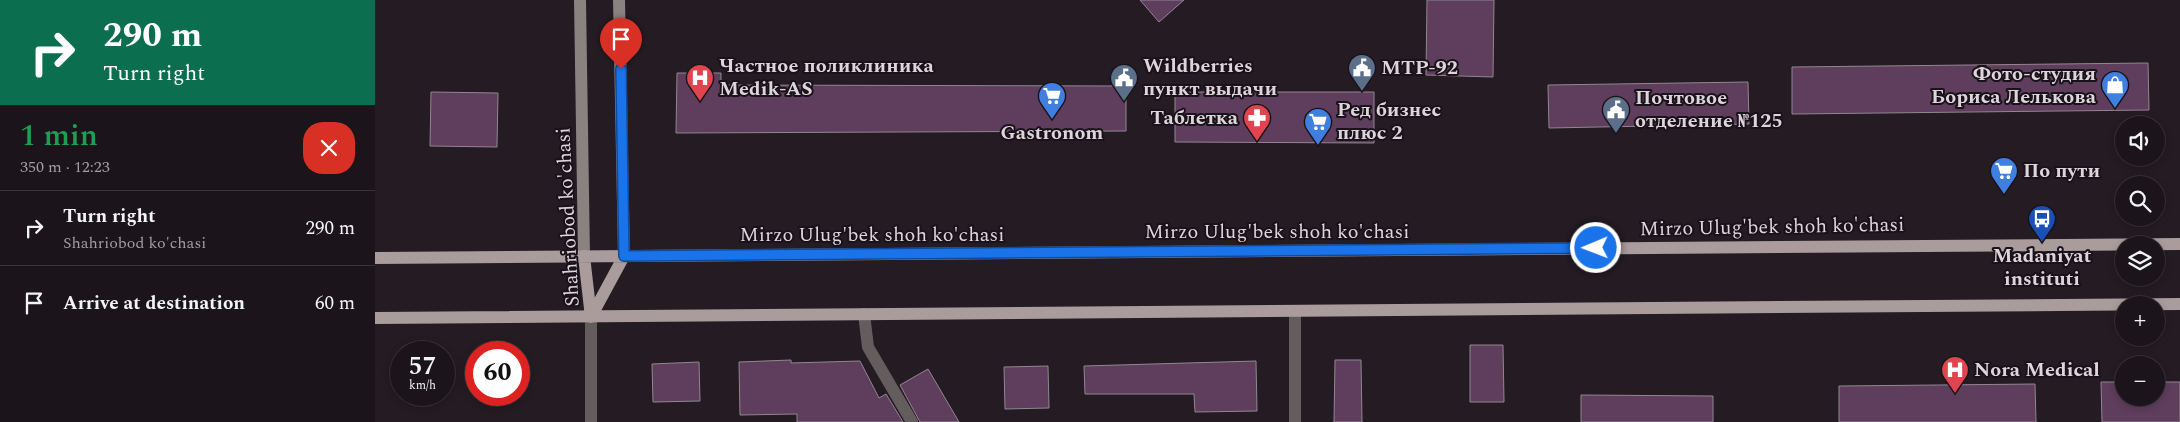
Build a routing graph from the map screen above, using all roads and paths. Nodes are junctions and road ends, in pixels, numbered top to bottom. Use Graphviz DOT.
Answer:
graph roads {
  1 [pos="580,0"];
  2 [pos="619,0"];
  3 [pos="2180,244"];
  4 [pos="584,256"];
  5 [pos="624,256"];
  6 [pos="375,258"];
  7 [pos="2180,304"];
  8 [pos="1295,311"];
  9 [pos="864,314"];
  10 [pos="591,317"];
  11 [pos="375,318"];
  12 [pos="591,422"];
  13 [pos="912,422"];
  14 [pos="1295,422"];
  1 -- 4 [label="main road, Shahriobod ko'chasi"];
  2 -- 5 [label="main road, Shahriobod ko'chasi"];
  3 -- 5 [label="main road, Mirzo Ulug'bek shoh ko'chasi"];
  4 -- 5 [label="main road, Mirzo Ulug'bek shoh ko'chasi"];
  4 -- 6 [label="main road, Mirzo Ulug'bek shoh ko'chasi"];
  4 -- 10 [label="main road, Shahriobod ko'chasi"];
  5 -- 10 [label="main road, Shahriobod ko'chasi"];
  7 -- 8 [label="main road"];
  8 -- 9 [label="main road"];
  8 -- 14 [label="street"];
  9 -- 10 [label="main road"];
  9 -- 13 [label="street"];
  10 -- 11 [label="main road"];
  10 -- 12 [label="street"];
}
